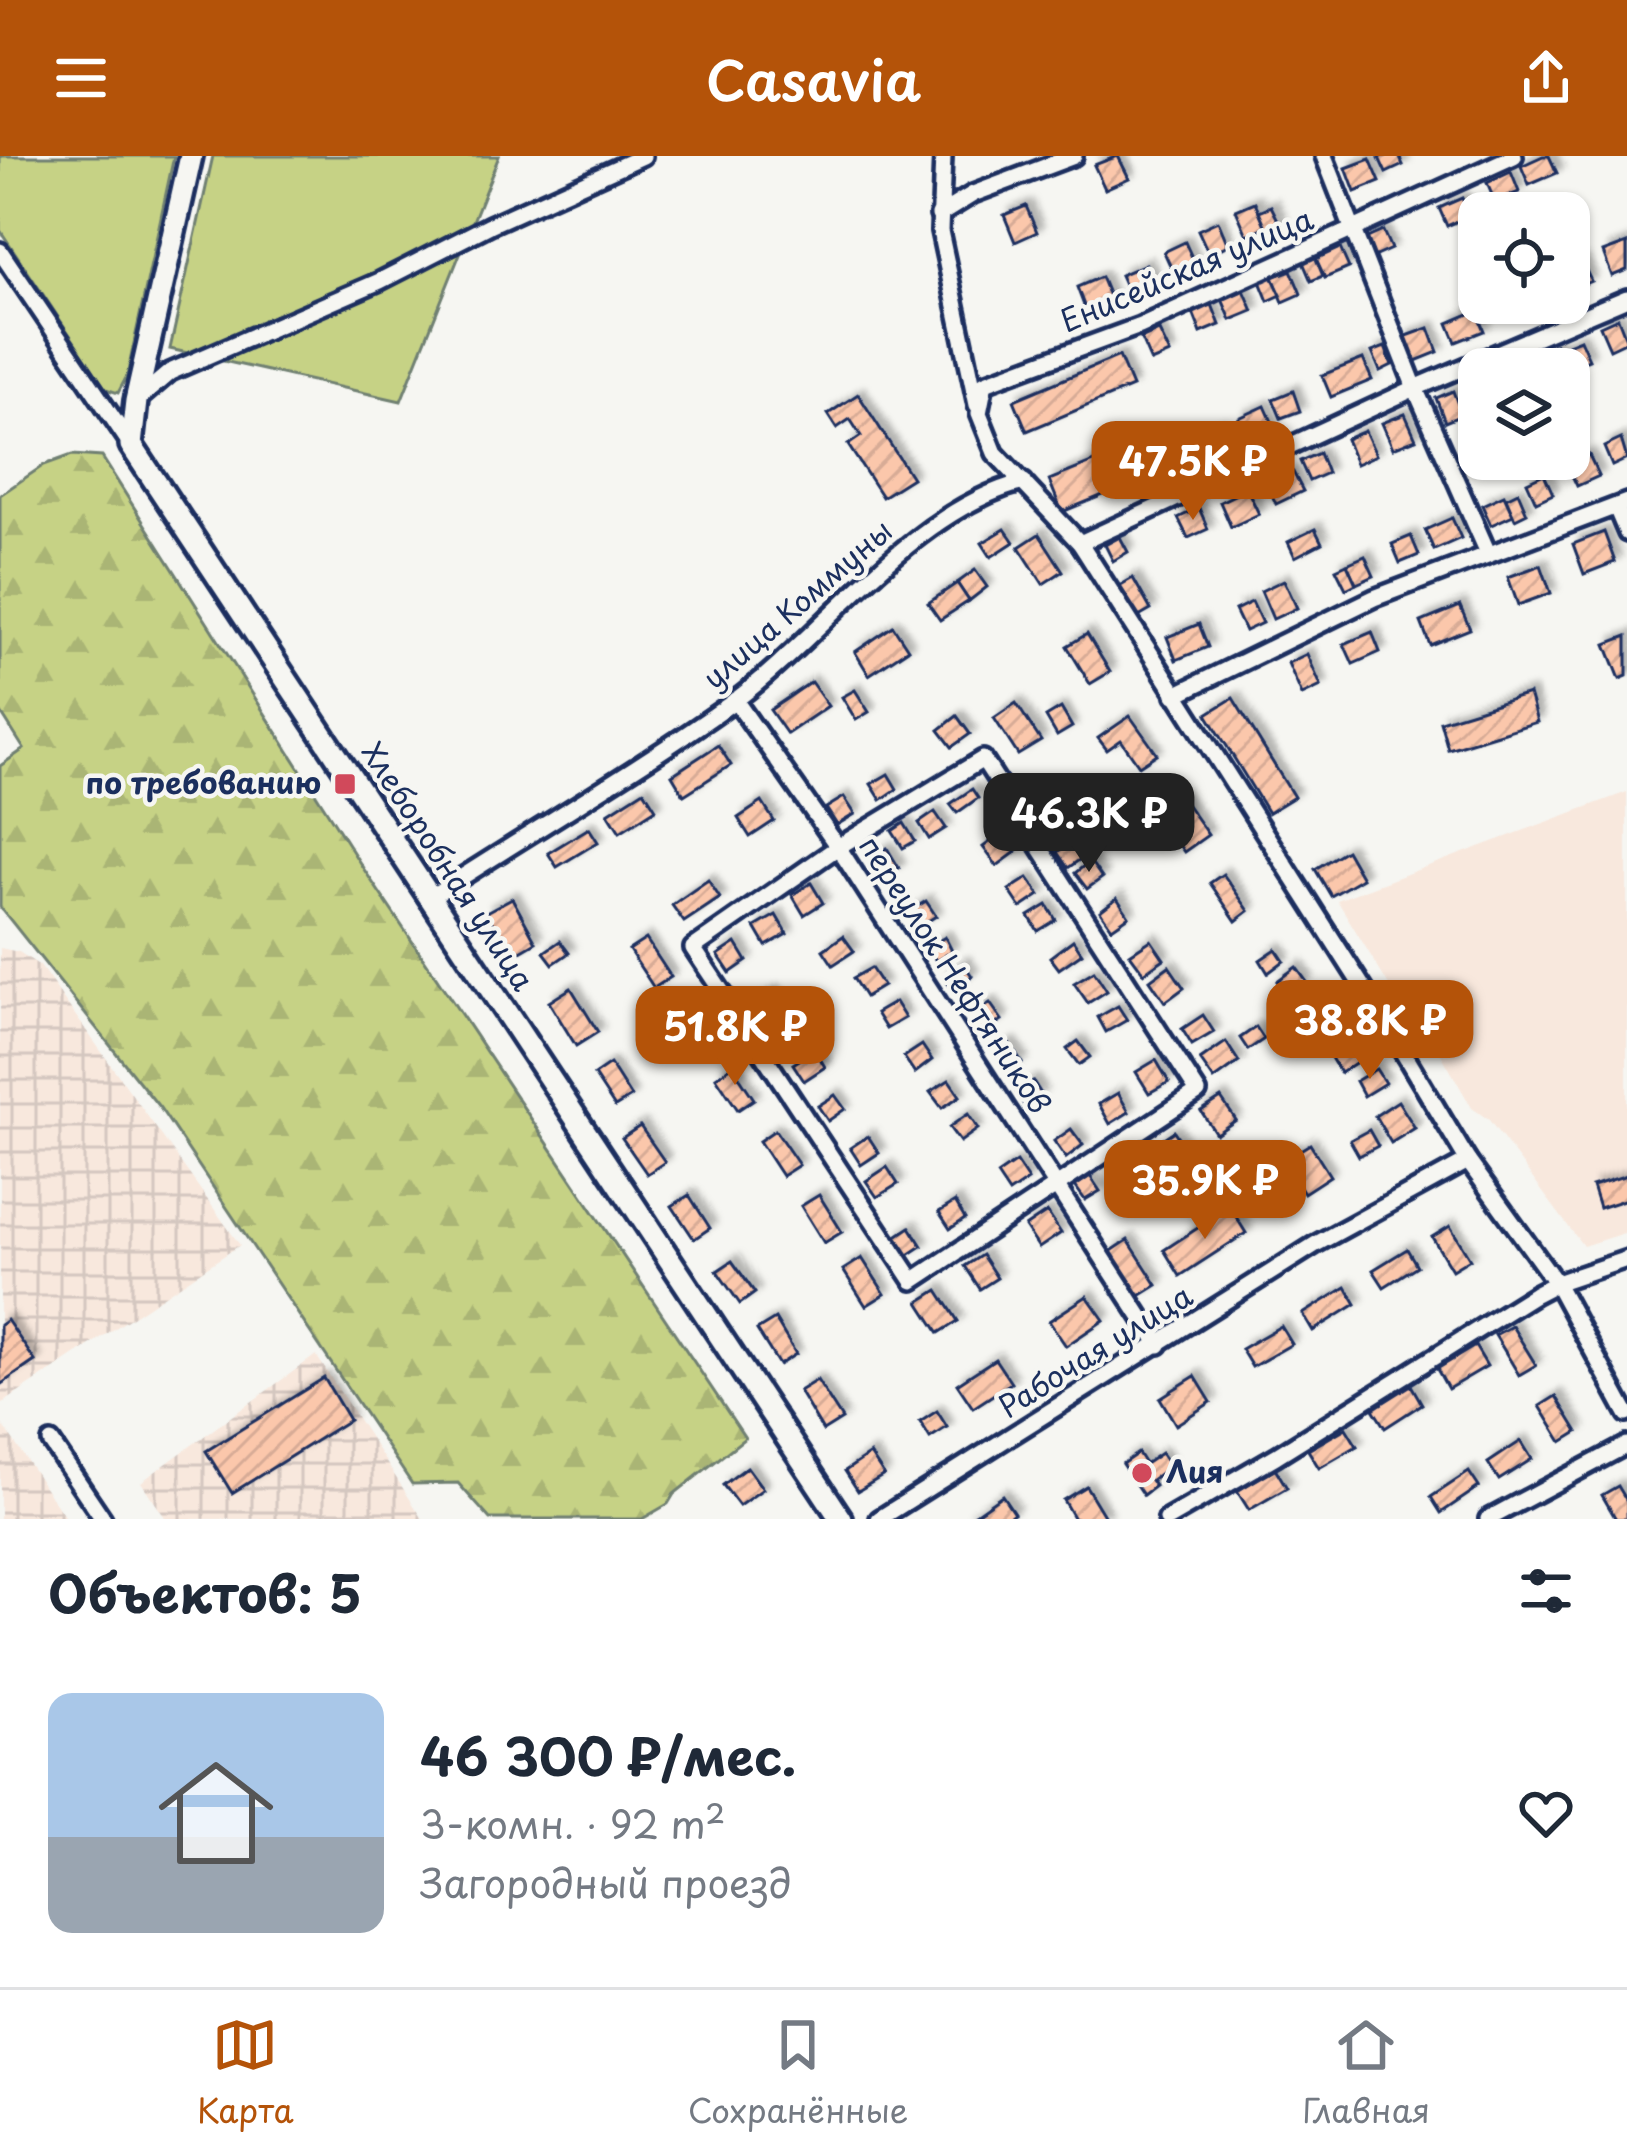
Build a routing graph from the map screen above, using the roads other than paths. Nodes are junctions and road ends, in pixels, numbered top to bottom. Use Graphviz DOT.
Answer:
graph roads {
  1 [pos="191,156"];
  2 [pos="643,156"];
  3 [pos="943,156"];
  4 [pos="1074,156"];
  5 [pos="1324,156"];
  6 [pos="1514,156"];
  7 [pos="939,214"];
  8 [pos="1354,228"];
  9 [pos="0,251"];
  10 [pos="1627,298"];
  11 [pos="1415,388"];
  12 [pos="136,401"];
  13 [pos="979,413"];
  14 [pos="131,445"];
  15 [pos="1024,482"];
  16 [pos="1621,505"];
  17 [pos="1627,532"];
  18 [pos="1080,543"];
  19 [pos="1488,553"];
  20 [pos="1175,695"];
  21 [pos="735,700"];
  22 [pos="838,847"];
  23 [pos="431,897"];
  24 [pos="1468,1162"];
  25 [pos="1058,1184"];
  26 [pos="1627,1259"];
  27 [pos="1556,1283"];
  28 [pos="1159,1346"];
  29 [pos="1627,1414"];
  30 [pos="51,1442"];
  31 [pos="1627,1444"];
  32 [pos="103,1519"];
  33 [pos="841,1519"];
  34 [pos="880,1519"];
  35 [pos="1167,1519"];
  36 [pos="1488,1519"];
  1 -- 12 [label="main road"];
  2 -- 12 [label="street"];
  3 -- 7 [label="street"];
  4 -- 7 [label="street"];
  5 -- 8 [label="street"];
  6 -- 8 [label="street, Енисейская улица"];
  7 -- 13 [label="street"];
  8 -- 11 [label="street"];
  8 -- 13 [label="street, Енисейская улица"];
  9 -- 14 [label="street, Хлеборобная улица"];
  10 -- 11 [label="street"];
  11 -- 18 [label="street"];
  11 -- 19 [label="street"];
  12 -- 14 [label="main road"];
  13 -- 15 [label="street"];
  14 -- 23 [label="main road, Хлеборобная улица"];
  15 -- 18 [label="street"];
  15 -- 21 [label="street, улица Коммуны"];
  16 -- 17 [label="street"];
  16 -- 19 [label="street"];
  18 -- 20 [label="street"];
  19 -- 20 [label="street"];
  20 -- 24 [label="street"];
  21 -- 22 [label="street, переулок Нефтяников"];
  21 -- 23 [label="street, улица Коммуны"];
  22 -- 25 [label="street, переулок Нефтяников"];
  22 -- 25 [label="street"];
  22 -- 25 [label="street"];
  23 -- 33 [label="main road, Хлеборобная улица"];
  24 -- 27 [label="street"];
  24 -- 28 [label="street, Рабочая улица"];
  25 -- 28 [label="street, переулок Нефтяников"];
  26 -- 27 [label="street"];
  27 -- 29 [label="street"];
  27 -- 35 [label="street"];
  28 -- 34 [label="street, Рабочая улица"];
  30 -- 32 [label="street"];
  31 -- 36 [label="street"];
}
